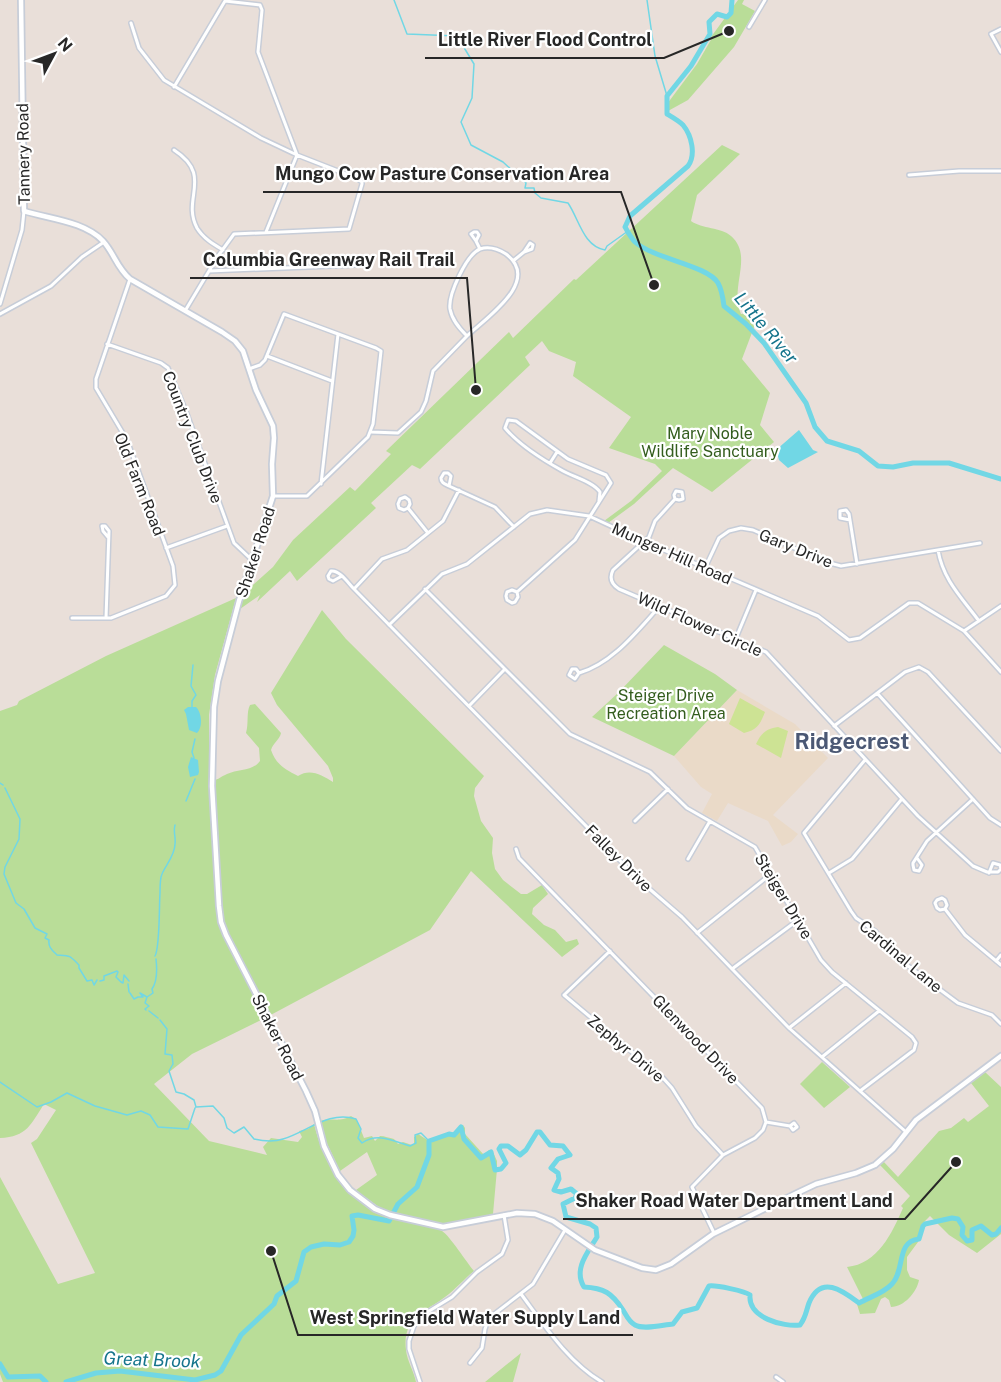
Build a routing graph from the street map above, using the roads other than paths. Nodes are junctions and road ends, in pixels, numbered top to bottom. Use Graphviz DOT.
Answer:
graph roads {
  1 [pos="21,0"];
  2 [pos="765,0"];
  3 [pos="131,23"];
  4 [pos="749,27"];
  5 [pos="1001,29"];
  6 [pos="1001,52"];
  7 [pos="174,87"];
  8 [pos="174,150"];
  9 [pos="297,155"];
  10 [pos="1001,171"];
  11 [pos="909,176"];
  12 [pos="24,211"];
  13 [pos="266,232"];
  14 [pos="476,241"];
  15 [pos="104,242"];
  16 [pos="223,249"];
  17 [pos="480,249"];
  18 [pos="524,252"];
  19 [pos="513,261"];
  20 [pos="357,266"];
  21 [pos="209,271"];
  22 [pos="130,279"];
  23 [pos="0,304"];
  24 [pos="186,310"];
  25 [pos="0,314"];
  26 [pos="338,334"];
  27 [pos="467,336"];
  28 [pos="107,344"];
  29 [pos="267,356"];
  30 [pos="249,369"];
  31 [pos="332,381"];
  32 [pos="371,432"];
  33 [pos="557,452"];
  34 [pos="550,463"];
  35 [pos="321,484"];
  36 [pos="449,486"];
  37 [pos="595,486"];
  38 [pos="610,486"];
  39 [pos="459,490"];
  40 [pos="273,496"];
  41 [pos="675,499"];
  42 [pos="599,501"];
  43 [pos="408,508"];
  44 [pos="589,516"];
  45 [pos="850,519"];
  46 [pos="228,526"];
  47 [pos="514,527"];
  48 [pos="428,533"];
  49 [pos="108,537"];
  50 [pos="643,541"];
  51 [pos="980,543"];
  52 [pos="166,548"];
  53 [pos="938,550"];
  54 [pos="252,560"];
  55 [pos="857,564"];
  56 [pos="705,568"];
  57 [pos="342,576"];
  58 [pos="354,589"];
  59 [pos="425,590"];
  60 [pos="756,590"];
  61 [pos="516,592"];
  62 [pos="660,606"];
  63 [pos="1001,606"];
  64 [pos="72,618"];
  65 [pos="106,618"];
  66 [pos="979,621"];
  67 [pos="389,625"];
  68 [pos="964,631"];
  69 [pos="735,638"];
  70 [pos="504,670"];
  71 [pos="1001,672"];
  72 [pos="579,673"];
  73 [pos="877,693"];
  74 [pos="469,706"];
  75 [pos="834,726"];
  76 [pos="1001,751"];
  77 [pos="865,760"];
  78 [pos="668,789"];
  79 [pos="973,799"];
  80 [pos="901,800"];
  81 [pos="635,821"];
  82 [pos="710,821"];
  83 [pos="1001,825"];
  84 [pos="936,832"];
  85 [pos="516,849"];
  86 [pos="916,858"];
  87 [pos="688,859"];
  88 [pos="829,873"];
  89 [pos="989,873"];
  90 [pos="771,874"];
  91 [pos="945,909"];
  92 [pos="798,920"];
  93 [pos="697,933"];
  94 [pos="610,951"];
  95 [pos="1001,955"];
  96 [pos="996,961"];
  97 [pos="1001,965"];
  98 [pos="732,969"];
  99 [pos="846,983"];
  100 [pos="880,1011"];
  101 [pos="1001,1024"];
  102 [pos="789,1028"];
  103 [pos="1001,1056"];
  104 [pos="822,1057"];
  105 [pos="860,1091"];
  106 [pos="766,1122"];
  107 [pos="790,1126"];
  108 [pos="905,1131"];
  109 [pos="723,1155"];
  110 [pos="504,1215"];
  111 [pos="565,1230"];
  112 [pos="714,1233"];
  113 [pos="520,1294"];
  114 [pos="470,1363"];
  115 [pos="776,1377"];
  116 [pos="420,1382"];
  117 [pos="602,1382"];
  118 [pos="783,1382"];
  1 -- 12 [label="street, Tannery Road"];
  2 -- 4 [label="street"];
  3 -- 7 [label="street"];
  5 -- 6 [label="street"];
  7 -- 9 [label="street"];
  7 -- 9 [label="street"];
  8 -- 16 [label="street"];
  9 -- 13 [label="street"];
  9 -- 13 [label="street"];
  10 -- 11 [label="street"];
  12 -- 15 [label="street, Shaker Road"];
  12 -- 23 [label="street, Tannery Road"];
  13 -- 16 [label="street"];
  14 -- 17 [label="street"];
  15 -- 22 [label="street, Shaker Road"];
  15 -- 25 [label="street"];
  16 -- 21 [label="street"];
  17 -- 19 [label="street"];
  17 -- 27 [label="street"];
  18 -- 19 [label="street"];
  19 -- 27 [label="street"];
  20 -- 21 [label="street"];
  21 -- 24 [label="street"];
  22 -- 24 [label="street, Shaker Road"];
  22 -- 28 [label="street, Old Farm Road"];
  24 -- 30 [label="street, Shaker Road"];
  26 -- 29 [label="street"];
  26 -- 31 [label="street"];
  26 -- 32 [label="street"];
  27 -- 32 [label="street"];
  28 -- 46 [label="street, Country Club Drive"];
  28 -- 52 [label="street, Old Farm Road"];
  29 -- 30 [label="street"];
  29 -- 31 [label="street"];
  30 -- 40 [label="street, Shaker Road"];
  31 -- 35 [label="street"];
  32 -- 35 [label="street"];
  33 -- 34 [label="street"];
  33 -- 34 [label="street"];
  33 -- 38 [label="street"];
  34 -- 37 [label="street"];
  35 -- 40 [label="street"];
  36 -- 36 [label="street"];
  36 -- 39 [label="street"];
  37 -- 38 [label="street"];
  37 -- 42 [label="street"];
  38 -- 42 [label="street"];
  39 -- 47 [label="street"];
  39 -- 48 [label="street"];
  40 -- 54 [label="street, Shaker Road"];
  41 -- 50 [label="street, Wild Flower Circle"];
  42 -- 44 [label="street"];
  43 -- 43 [label="street"];
  43 -- 48 [label="street"];
  44 -- 47 [label="street, Munger Hill Road"];
  44 -- 50 [label="street, Munger Hill Road"];
  44 -- 61 [label="street"];
  45 -- 55 [label="street"];
  46 -- 52 [label="street"];
  46 -- 54 [label="street, Country Club Drive"];
  47 -- 59 [label="street, Munger Hill Road"];
  48 -- 58 [label="street"];
  49 -- 65 [label="street"];
  50 -- 56 [label="street, Munger Hill Road"];
  50 -- 62 [label="street, Wild Flower Circle"];
  51 -- 53 [label="street, Gary Drive"];
  52 -- 65 [label="street, Old Farm Road"];
  53 -- 55 [label="street, Gary Drive"];
  53 -- 66 [label="street"];
  54 -- 110 [label="street, Shaker Road"];
  55 -- 56 [label="street, Gary Drive"];
  56 -- 60 [label="street, Munger Hill Road"];
  57 -- 57 [label="street, Falley Drive"];
  57 -- 58 [label="street, Falley Drive"];
  58 -- 67 [label="street, Falley Drive"];
  59 -- 67 [label="street, Munger Hill Road"];
  59 -- 70 [label="street, Steiger Drive"];
  60 -- 68 [label="street, Munger Hill Road"];
  60 -- 69 [label="street"];
  61 -- 61 [label="street"];
  62 -- 69 [label="street, Wild Flower Circle"];
  62 -- 72 [label="street"];
  63 -- 66 [label="street"];
  64 -- 65 [label="street, Old Farm Road"];
  66 -- 68 [label="street"];
  67 -- 74 [label="street, Falley Drive"];
  68 -- 71 [label="street"];
  69 -- 75 [label="street, Wild Flower Circle"];
  70 -- 74 [label="street"];
  70 -- 78 [label="street, Steiger Drive"];
  73 -- 75 [label="street"];
  73 -- 76 [label="street"];
  73 -- 79 [label="street"];
  74 -- 93 [label="street, Falley Drive"];
  75 -- 77 [label="street, Wild Flower Circle"];
  77 -- 80 [label="street, Wild Flower Circle"];
  77 -- 88 [label="street, Cardinal Lane"];
  78 -- 81 [label="street"];
  78 -- 82 [label="street, Steiger Drive"];
  79 -- 83 [label="street"];
  79 -- 84 [label="street"];
  80 -- 84 [label="street, Wild Flower Circle"];
  80 -- 88 [label="street"];
  82 -- 87 [label="street"];
  82 -- 90 [label="street, Steiger Drive"];
  84 -- 86 [label="street"];
  84 -- 89 [label="street, Wild Flower Circle"];
  85 -- 94 [label="street, Glenwood Drive"];
  88 -- 101 [label="street, Cardinal Lane"];
  90 -- 92 [label="street, Steiger Drive"];
  90 -- 93 [label="street"];
  91 -- 96 [label="street"];
  92 -- 98 [label="street"];
  92 -- 99 [label="street, Steiger Drive"];
  93 -- 98 [label="street, Falley Drive"];
  94 -- 106 [label="street, Glenwood Drive"];
  94 -- 109 [label="street, Zephyr Drive"];
  95 -- 96 [label="street"];
  96 -- 97 [label="street"];
  98 -- 102 [label="street, Falley Drive"];
  99 -- 100 [label="street, Steiger Drive"];
  99 -- 102 [label="street"];
  100 -- 104 [label="street"];
  100 -- 105 [label="street, Steiger Drive"];
  102 -- 104 [label="street, Falley Drive"];
  103 -- 108 [label="street, Shaker Road"];
  104 -- 105 [label="street, Falley Drive"];
  105 -- 108 [label="street, Falley Drive"];
  106 -- 107 [label="street"];
  106 -- 109 [label="street"];
  108 -- 112 [label="street, Shaker Road"];
  109 -- 112 [label="street"];
  110 -- 111 [label="street, Shaker Road"];
  110 -- 116 [label="street"];
  111 -- 112 [label="street, Shaker Road"];
  111 -- 113 [label="street"];
  113 -- 114 [label="street"];
  113 -- 117 [label="street"];
  115 -- 118 [label="street"];
}
